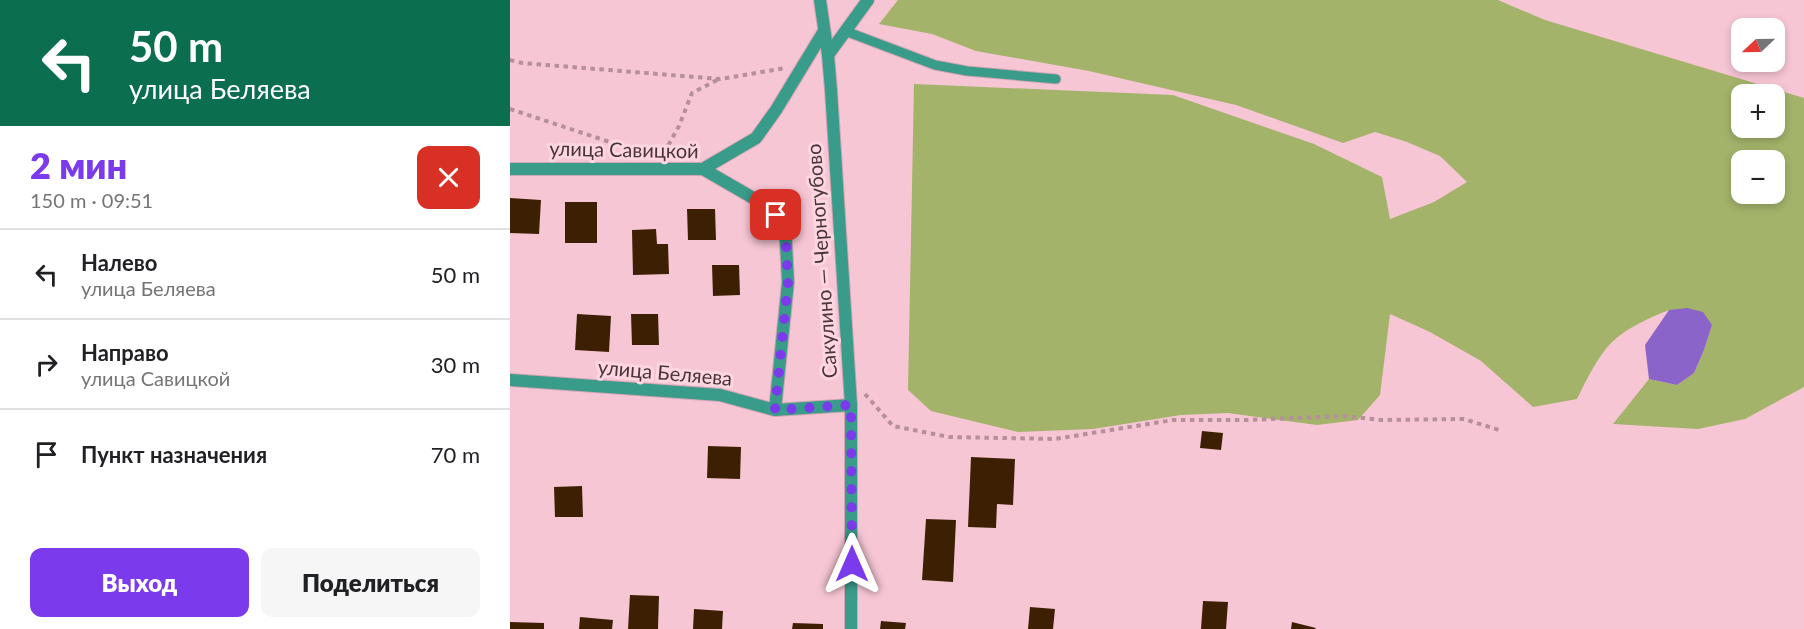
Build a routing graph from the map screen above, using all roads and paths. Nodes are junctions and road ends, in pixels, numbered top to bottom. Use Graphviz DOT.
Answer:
graph roads {
  1 [pos="820,0"];
  2 [pos="868,0"];
  3 [pos="824,31"];
  4 [pos="845,31"];
  5 [pos="828,55"];
  6 [pos="510,61"];
  7 [pos="804,65"];
  8 [pos="720,79"];
  9 [pos="1056,79"];
  10 [pos="510,109"];
  11 [pos="641,152"];
  12 [pos="678,168"];
  13 [pos="510,169"];
  14 [pos="703,169"];
  15 [pos="849,375"];
  16 [pos="510,380"];
  17 [pos="851,405"];
  18 [pos="775,410"];
  19 [pos="1499,430"];
  20 [pos="851,629"];
  1 -- 3 [label="street, Сакулино — Черногубово"];
  2 -- 4 [label="street"];
  3 -- 5 [label="street, Сакулино — Черногубово"];
  3 -- 7 [label="street"];
  4 -- 5 [label="street"];
  4 -- 9 [label="lane"];
  5 -- 15 [label="street, Сакулино — Черногубово"];
  6 -- 8 [label="path"];
  7 -- 8 [label="path"];
  7 -- 14 [label="street"];
  8 -- 12 [label="path"];
  10 -- 11 [label="path"];
  12 -- 13 [label="street, улица Савицкой"];
  12 -- 14 [label="street, улица Савицкой"];
  14 -- 18 [label="street, улица Савицкой"];
  15 -- 17 [label="street, Сакулино — Черногубово"];
  15 -- 19 [label="path"];
  16 -- 18 [label="street, улица Беляева"];
  17 -- 18 [label="street, улица Беляева"];
  17 -- 20 [label="street, Сакулино — Черногубово"];
}
